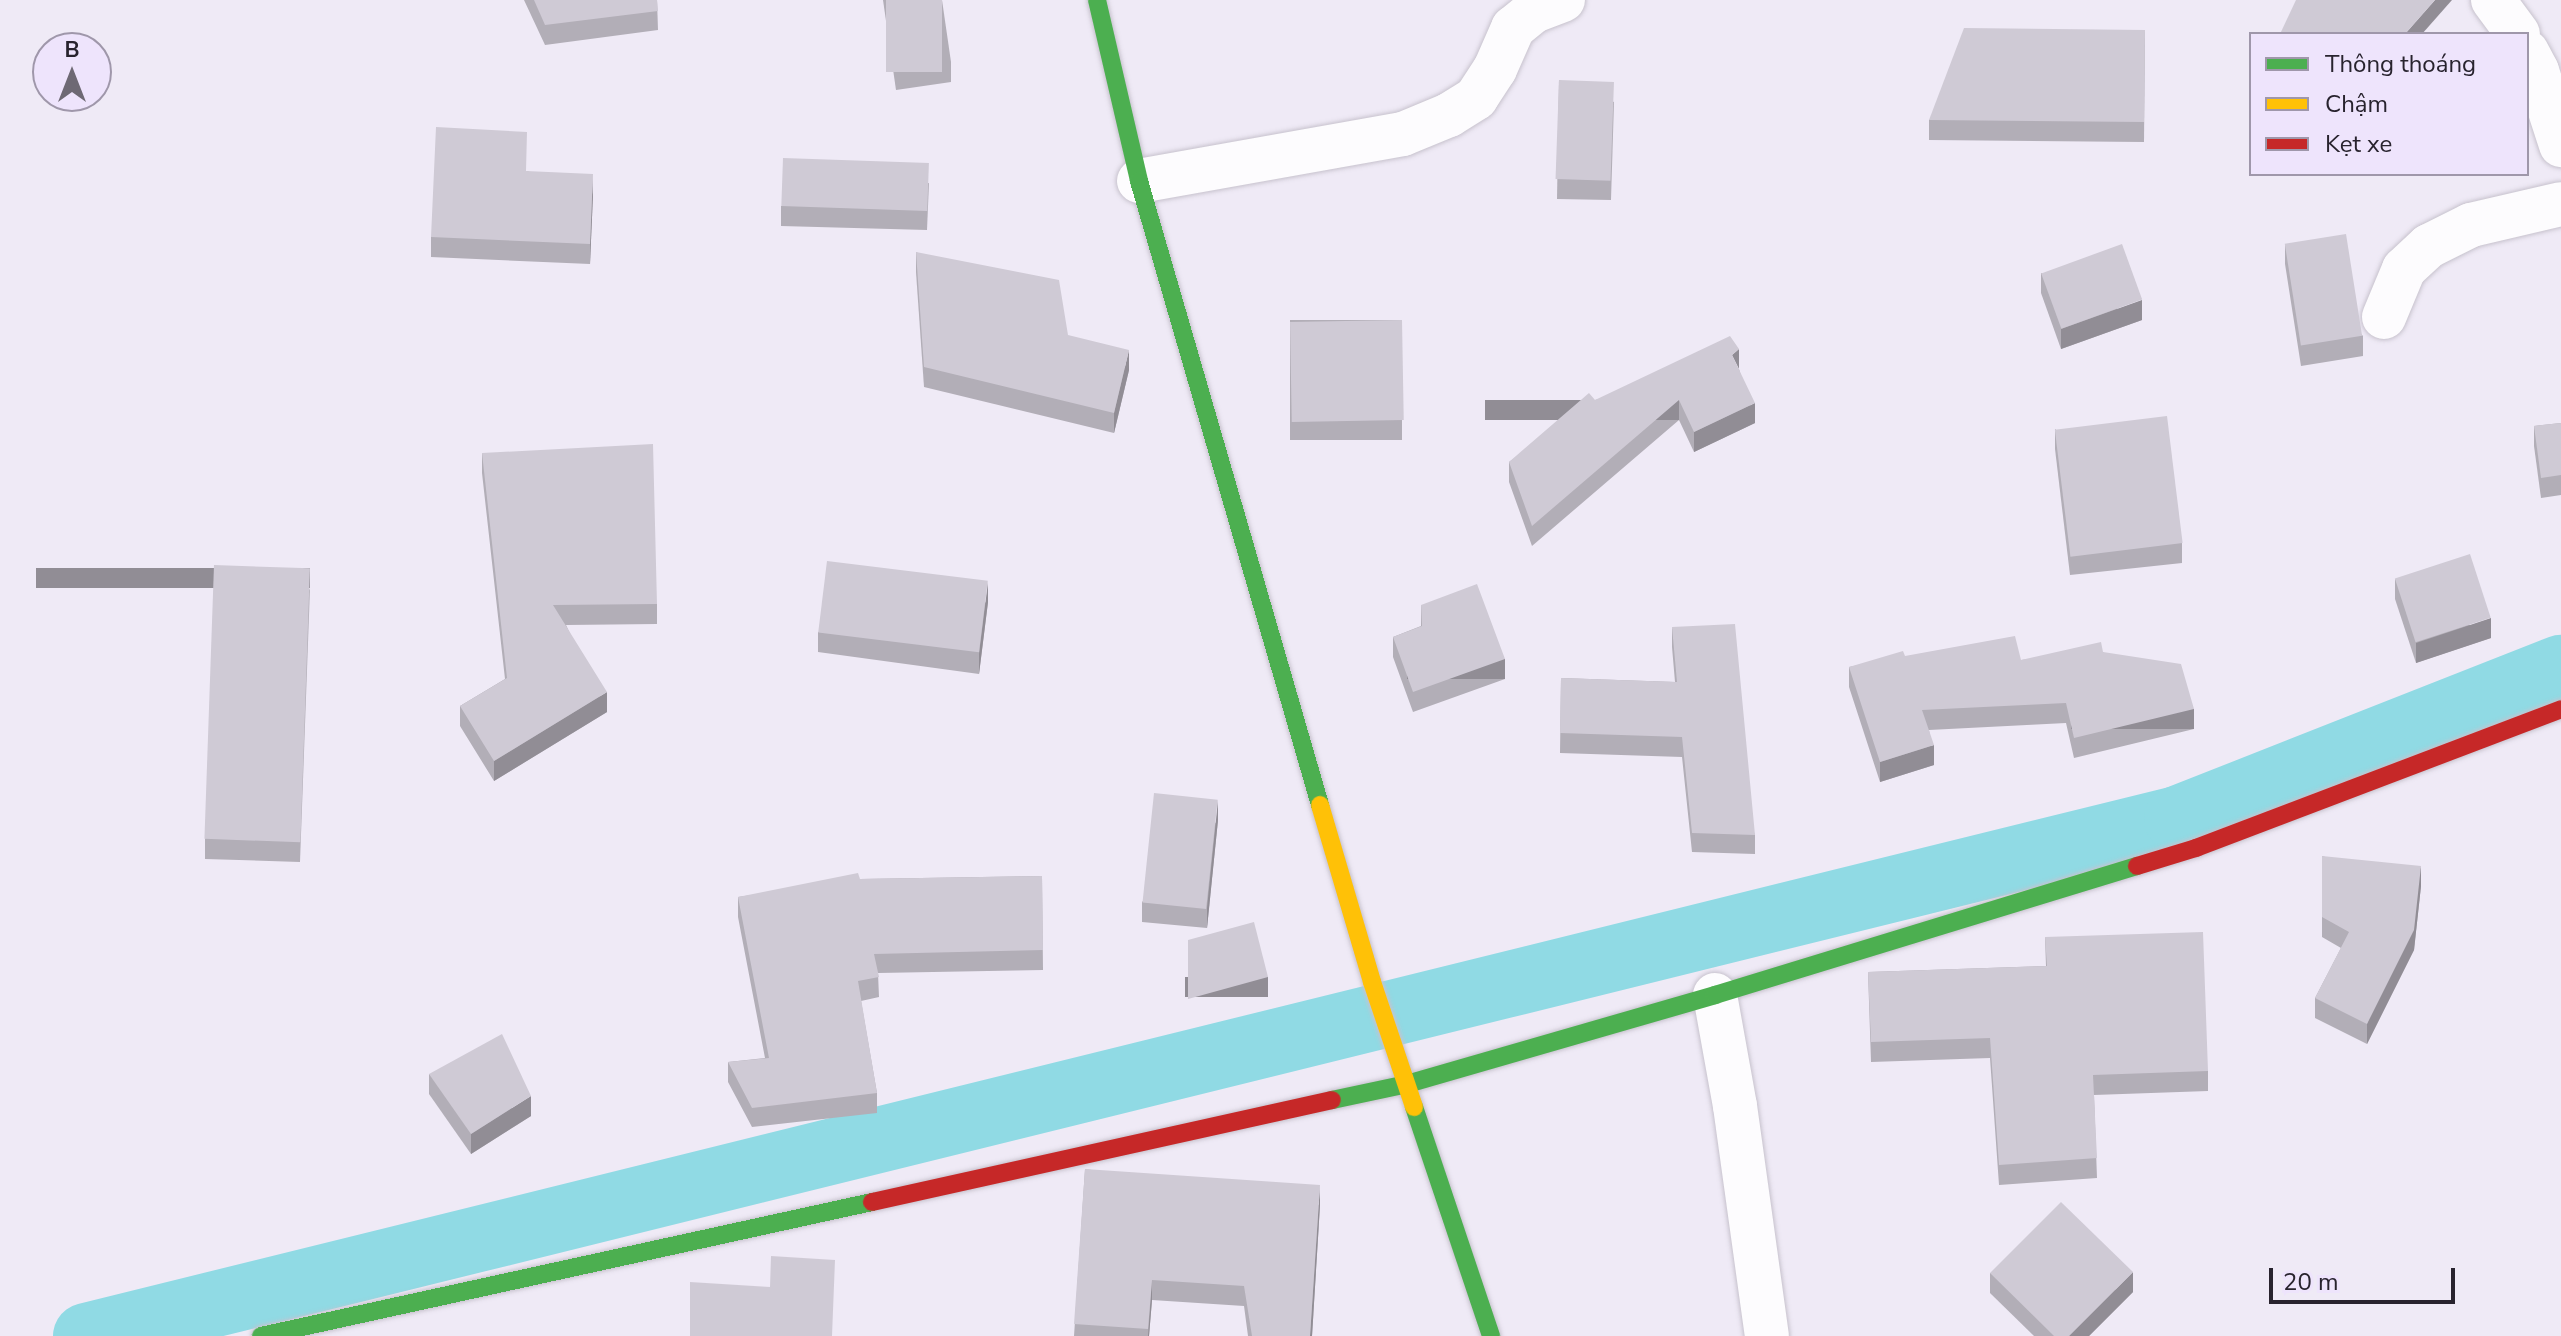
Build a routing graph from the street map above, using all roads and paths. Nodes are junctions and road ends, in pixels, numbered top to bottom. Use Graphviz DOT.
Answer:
graph roads {
  1 [pos="1097,0"];
  2 [pos="1563,0"];
  3 [pos="2493,0"];
  4 [pos="2517,32"];
  5 [pos="2529,56"];
  6 [pos="2561,145"];
  7 [pos="1139,181"];
  8 [pos="2561,204"];
  9 [pos="2384,317"];
  10 [pos="2561,709"];
  11 [pos="1715,995"];
  12 [pos="1405,1075"];
  13 [pos="261,1336"];
  14 [pos="1491,1336"];
  15 [pos="1767,1336"];
  1 -- 7 [label="street"];
  2 -- 7 [label="street"];
  3 -- 4 [label="street"];
  5 -- 6 [label="street"];
  7 -- 12 [label="street"];
  8 -- 9 [label="street"];
  10 -- 11 [label="street"];
  11 -- 12 [label="street"];
  11 -- 15 [label="street"];
  12 -- 13 [label="street"];
  12 -- 14 [label="street"];
}
